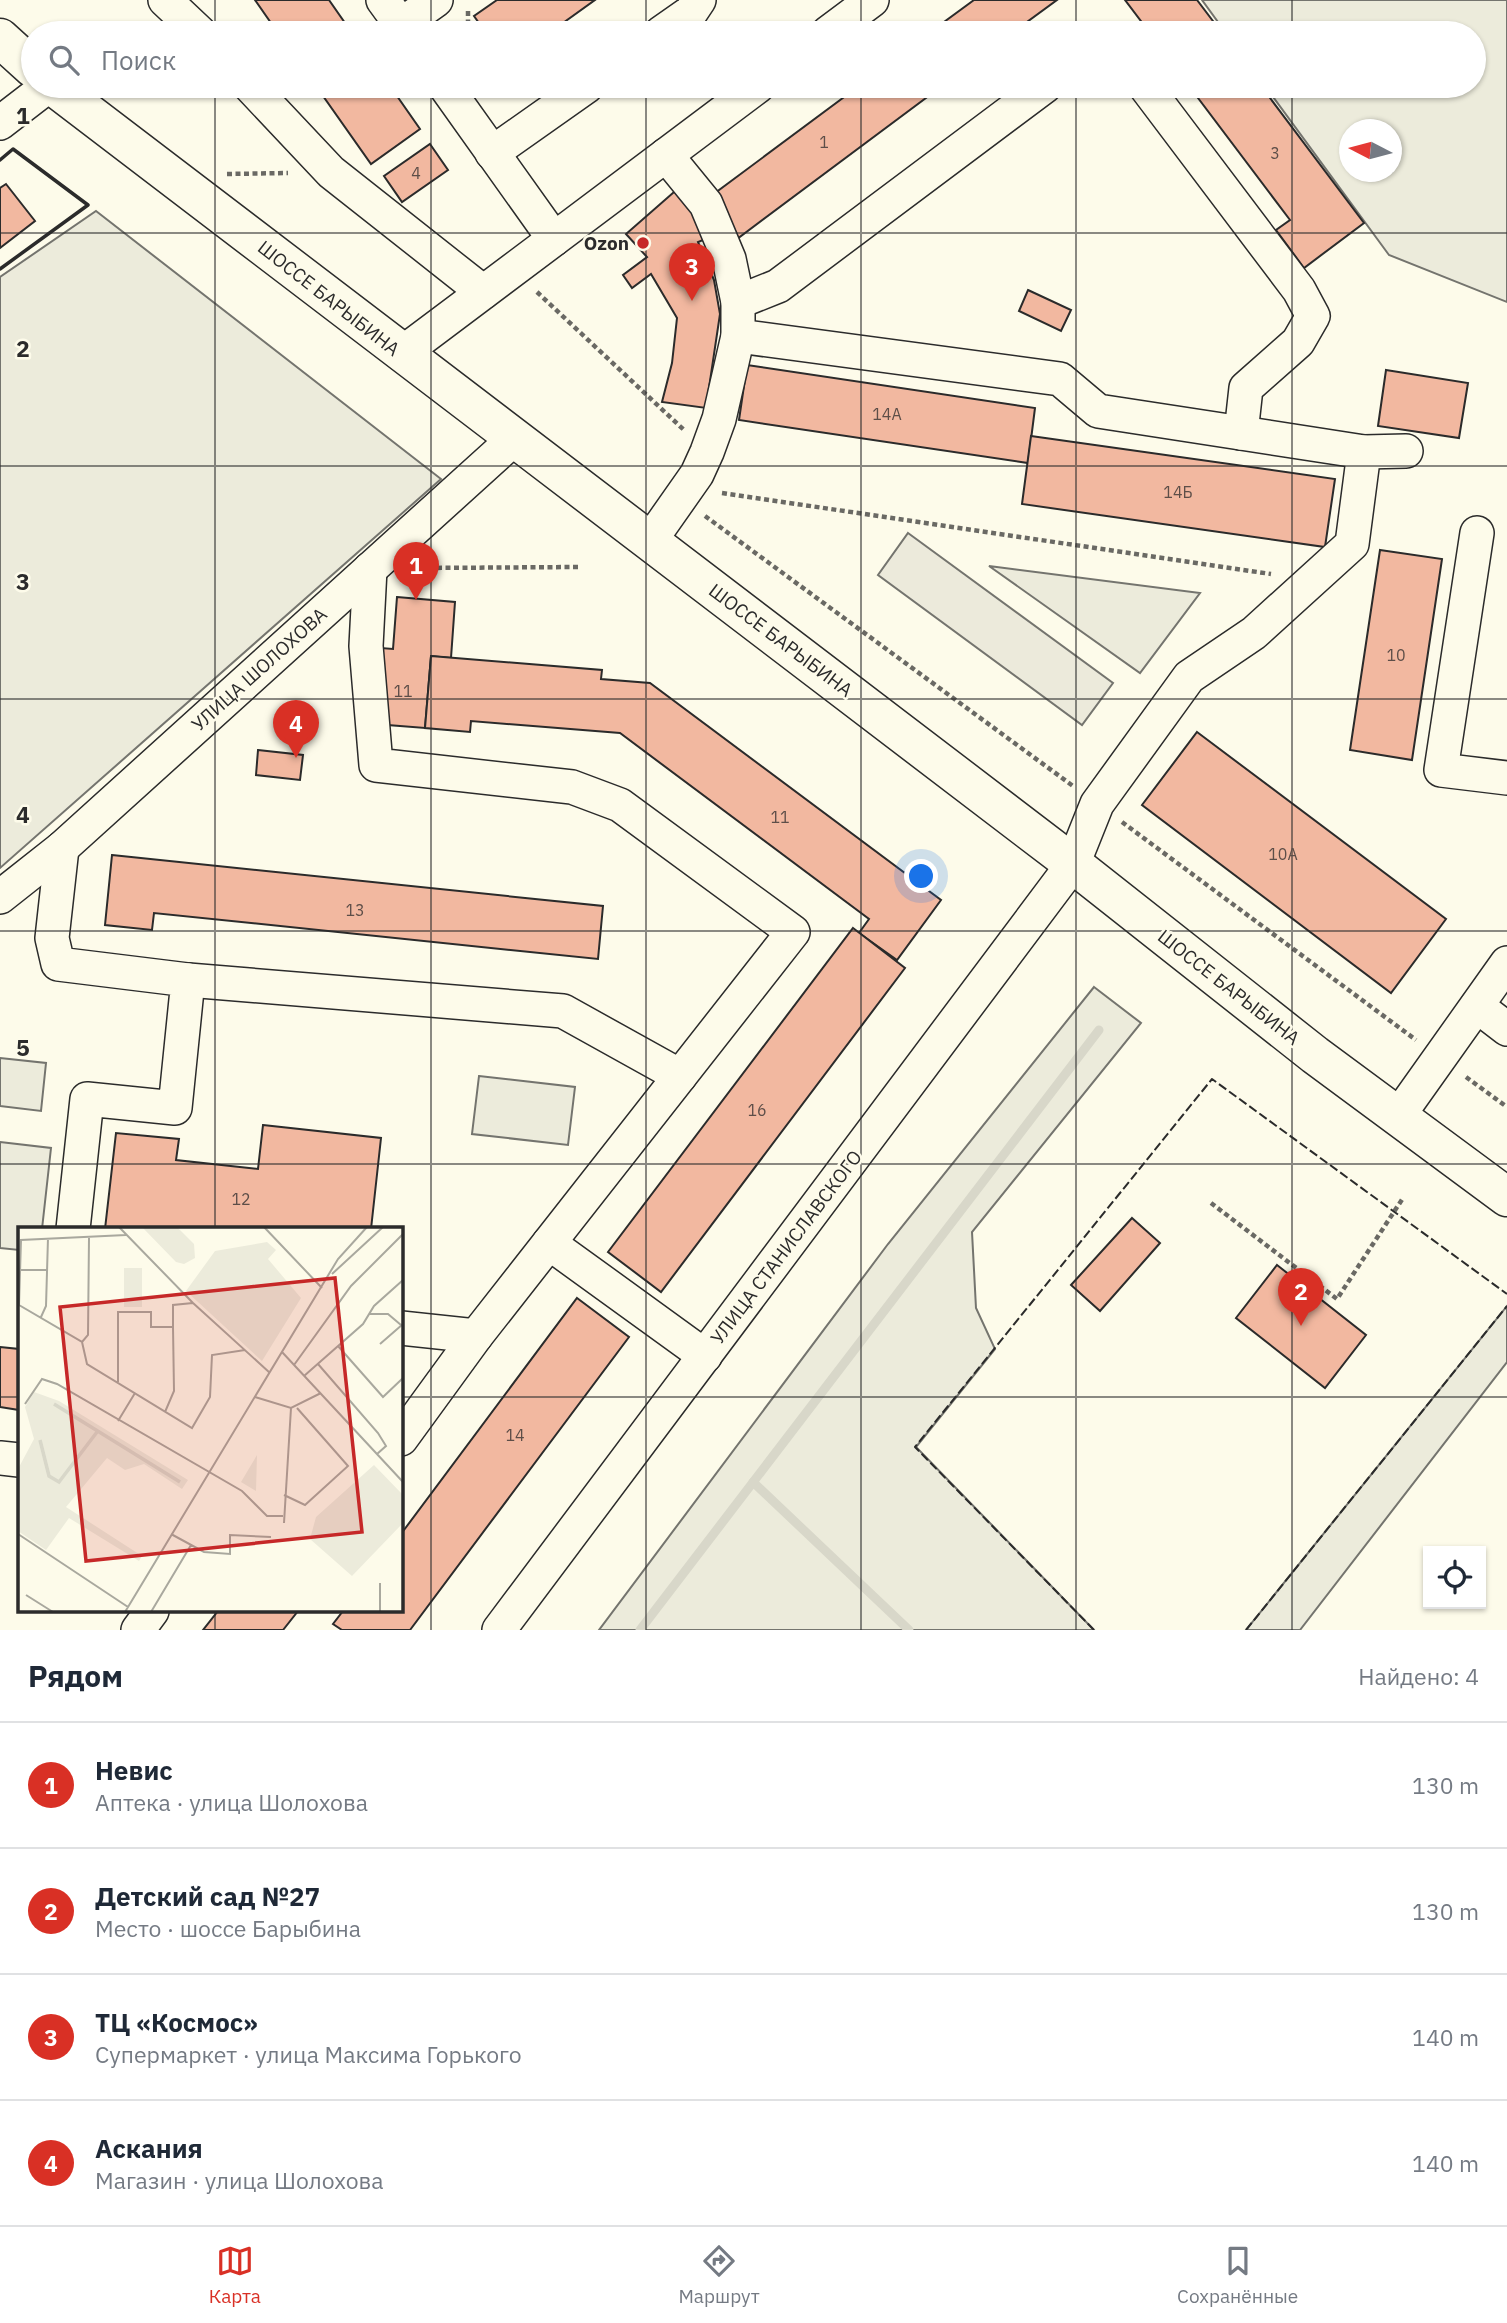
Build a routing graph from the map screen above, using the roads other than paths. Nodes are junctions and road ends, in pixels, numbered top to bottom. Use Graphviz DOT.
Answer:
graph roads {
  1 [pos="165,0"];
  2 [pos="436,0"];
  3 [pos="699,0"];
  4 [pos="872,0"];
  5 [pos="397,19"];
  6 [pos="187,21"];
  7 [pos="679,21"];
  8 [pos="844,21"];
  9 [pos="0,38"];
  10 [pos="21,57"];
  11 [pos="34,98"];
  12 [pos="66,98"];
  13 [pos="261,98"];
  14 [pos="453,98"];
  15 [pos="570,98"];
  16 [pos="742,98"];
  17 [pos="1029,98"];
  18 [pos="1154,98"];
  19 [pos="0,123"];
  20 [pos="492,153"];
  21 [pos="666,155"];
  22 [pos="554,239"];
  23 [pos="483,292"];
  24 [pos="738,302"];
  25 [pos="738,336"];
  26 [pos="401,354"];
  27 [pos="1241,433"];
  28 [pos="515,438"];
  29 [pos="1406,451"];
  30 [pos="1364,452"];
  31 [pos="1477,533"];
  32 [pos="650,541"];
  33 [pos="370,569"];
  34 [pos="1507,778"];
  35 [pos="62,848"];
  36 [pos="1073,864"];
  37 [pos="0,897"];
  38 [pos="1507,963"];
  39 [pos="188,980"];
  40 [pos="1477,1006"];
  41 [pos="1507,1029"];
  42 [pos="680,1076"];
  43 [pos="1399,1115"];
  44 [pos="1507,1197"];
  45 [pos="73,1227"];
  46 [pos="549,1243"];
  47 [pos="402,1328"];
  48 [pos="476,1336"];
  49 [pos="705,1356"];
  50 [pos="402,1438"];
  51 [pos="0,1458"];
  52 [pos="18,1460"];
  53 [pos="151,1612"];
  54 [pos="138,1630"];
  55 [pos="499,1630"];
  1 -- 6 [label="street"];
  2 -- 5 [label="street"];
  3 -- 7 [label="street"];
  4 -- 8 [label="street"];
  9 -- 10 [label="main road"];
  11 -- 19 [label="street"];
  12 -- 26 [label="main road, ШОССЕ БАРЫБИНА"];
  13 -- 23 [label="street"];
  14 -- 20 [label="street"];
  15 -- 20 [label="street"];
  16 -- 21 [label="street"];
  17 -- 24 [label="street"];
  18 -- 27 [label="street"];
  20 -- 22 [label="street"];
  21 -- 22 [label="street"];
  21 -- 24 [label="street"];
  22 -- 23 [label="street"];
  23 -- 26 [label="street"];
  24 -- 25 [label="street"];
  25 -- 27 [label="street"];
  25 -- 32 [label="street"];
  26 -- 28 [label="main road, ШОССЕ БАРЫБИНА"];
  27 -- 30 [label="street"];
  28 -- 32 [label="main road, ШОССЕ БАРЫБИНА"];
  28 -- 33 [label="street, УЛИЦА ШОЛОХОВА"];
  29 -- 30 [label="street"];
  30 -- 36 [label="street, УЛИЦА СТАНИСЛАВСКОГО"];
  31 -- 34 [label="street"];
  32 -- 36 [label="main road, ШОССЕ БАРЫБИНА"];
  33 -- 35 [label="street, УЛИЦА ШОЛОХОВА"];
  33 -- 42 [label="street"];
  35 -- 37 [label="street, УЛИЦА ШОЛОХОВА"];
  35 -- 39 [label="street"];
  36 -- 43 [label="main road, ШОССЕ БАРЫБИНА"];
  36 -- 49 [label="street, УЛИЦА СТАНИСЛАВСКОГО"];
  38 -- 40 [label="street"];
  39 -- 42 [label="street"];
  39 -- 45 [label="street"];
  40 -- 41 [label="street"];
  40 -- 43 [label="street"];
  42 -- 46 [label="street"];
  43 -- 44 [label="main road, ШОССЕ БАРЫБИНА"];
  46 -- 48 [label="street"];
  46 -- 49 [label="street"];
  47 -- 48 [label="street"];
  48 -- 50 [label="street"];
  49 -- 55 [label="street, УЛИЦА СТАНИСЛАВСКОГО"];
  51 -- 52 [label="street"];
  53 -- 54 [label="street"];
}
